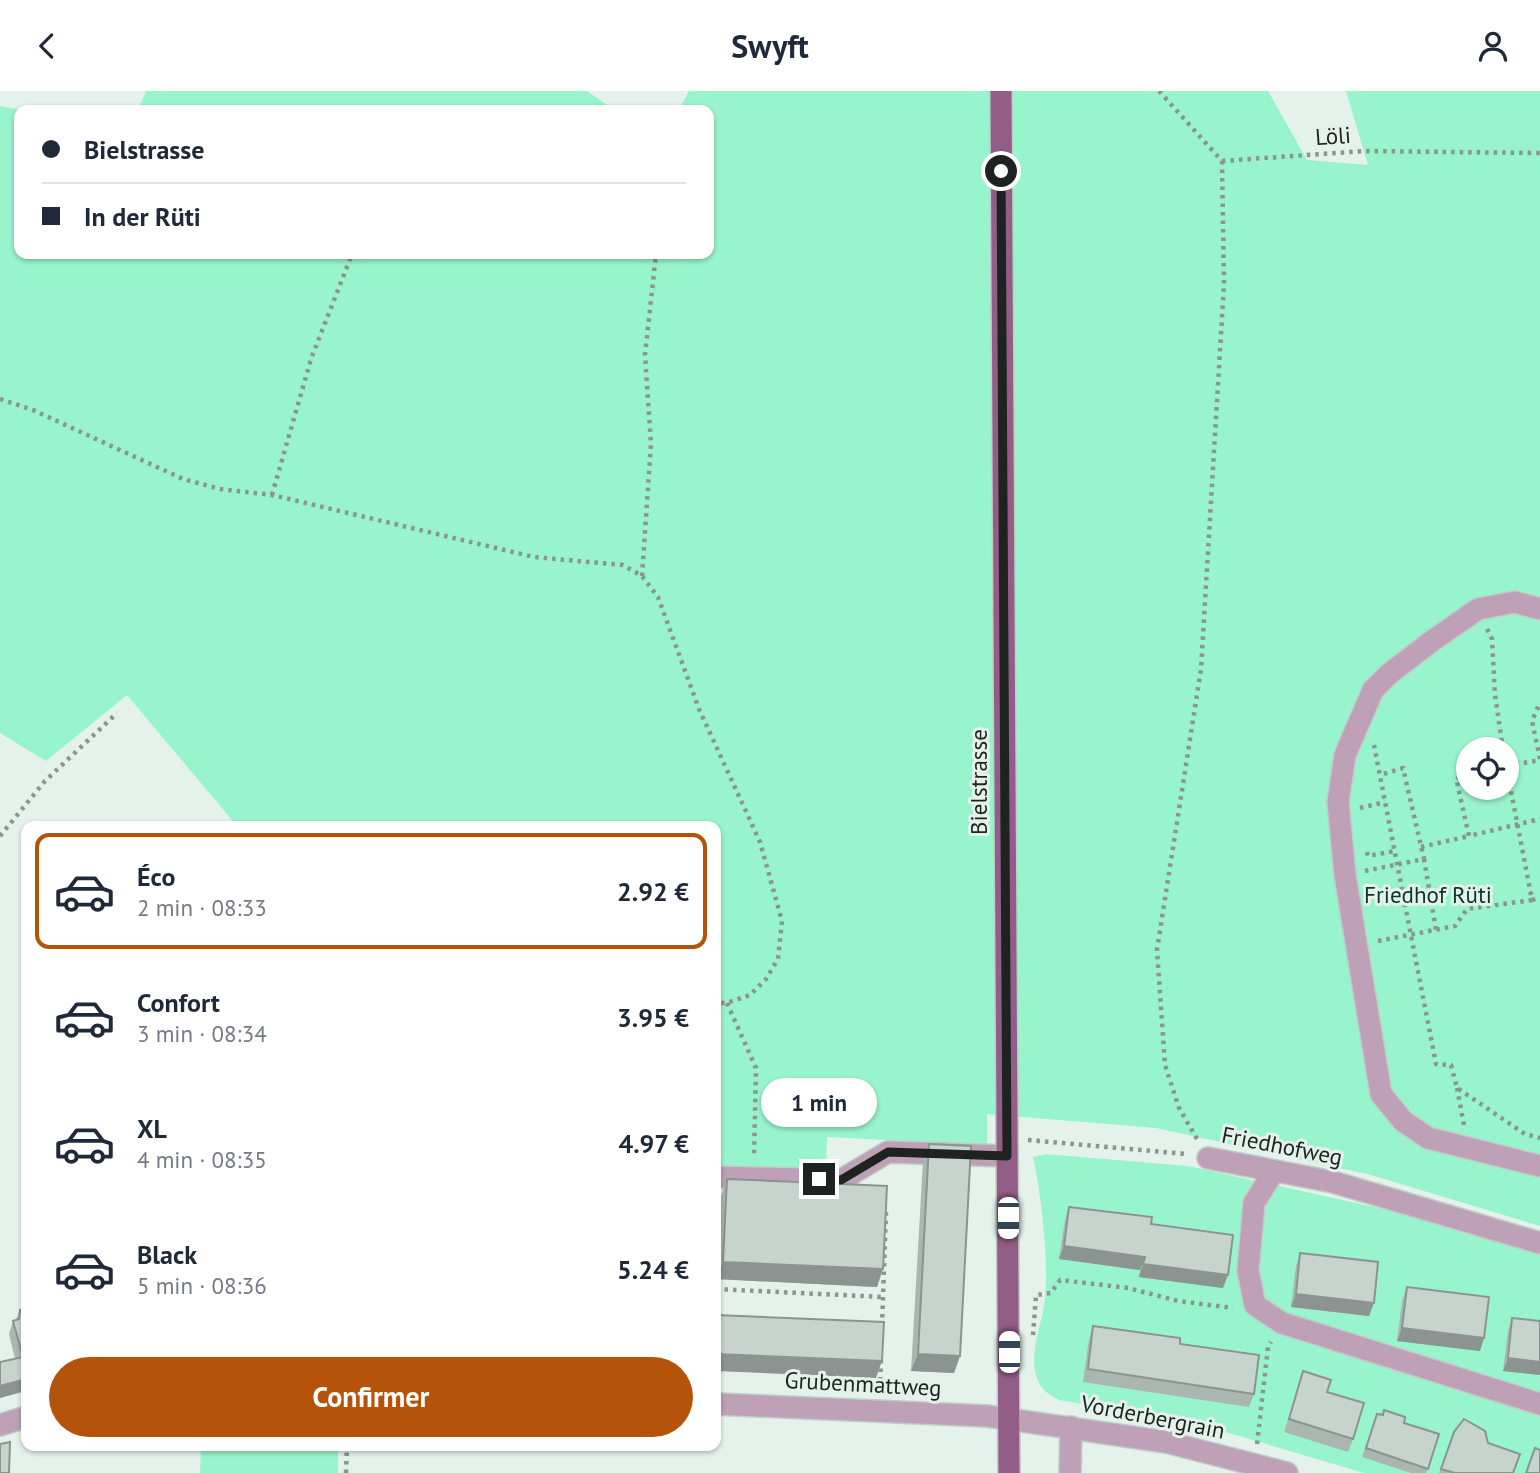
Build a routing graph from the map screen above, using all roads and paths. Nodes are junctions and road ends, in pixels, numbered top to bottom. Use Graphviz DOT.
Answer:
graph roads {
  1 [pos="1001,91"];
  2 [pos="1159,91"];
  3 [pos="1540,153"];
  4 [pos="1222,161"];
  5 [pos="350,259"];
  6 [pos="655,259"];
  7 [pos="0,399"];
  8 [pos="272,495"];
  9 [pos="642,576"];
  10 [pos="1478,609"];
  11 [pos="1540,609"];
  12 [pos="1540,702"];
  13 [pos="117,713"];
  14 [pos="1501,737"];
  15 [pos="1373,739"];
  16 [pos="1540,760"];
  17 [pos="1519,765"];
  18 [pos="1380,775"];
  19 [pos="1461,800"];
  20 [pos="1513,800"];
  21 [pos="1385,802"];
  22 [pos="1540,819"];
  23 [pos="1362,820"];
  24 [pos="1517,825"];
  25 [pos="1469,836"];
  26 [pos="0,837"];
  27 [pos="1366,844"];
  28 [pos="1421,847"];
  29 [pos="1395,851"];
  30 [pos="1424,859"];
  31 [pos="1397,865"];
  32 [pos="1345,875"];
  33 [pos="1540,897"];
  34 [pos="1532,900"];
  35 [pos="1436,930"];
  36 [pos="1410,935"];
  37 [pos="1357,946"];
  38 [pos="721,1003"];
  39 [pos="727,1003"];
  40 [pos="1457,1088"];
  41 [pos="1540,1138"];
  42 [pos="1007,1147"];
  43 [pos="1469,1149"];
  44 [pos="1208,1158"];
  45 [pos="1540,1166"];
  46 [pos="1274,1171"];
  47 [pos="721,1177"];
  48 [pos="754,1177"];
  49 [pos="886,1205"];
  50 [pos="1540,1243"];
  51 [pos="721,1289"];
  52 [pos="883,1297"];
  53 [pos="1255,1304"];
  54 [pos="1282,1323"];
  55 [pos="882,1335"];
  56 [pos="1032,1340"];
  57 [pos="881,1347"];
  58 [pos="721,1404"];
  59 [pos="1540,1404"];
  60 [pos="880,1410"];
  61 [pos="21,1419"];
  62 [pos="1008,1419"];
  63 [pos="0,1425"];
  64 [pos="1071,1427"];
  65 [pos="347,1451"];
  66 [pos="1255,1465"];
  67 [pos="346,1473"];
  68 [pos="1009,1473"];
  69 [pos="1070,1473"];
  70 [pos="1287,1473"];
  1 -- 42 [label="main road, Bielstrasse"];
  2 -- 4 [label="path"];
  3 -- 4 [label="path, Löli"];
  4 -- 44 [label="path"];
  5 -- 8 [label="path"];
  6 -- 9 [label="path"];
  7 -- 8 [label="path"];
  8 -- 9 [label="path"];
  9 -- 39 [label="path"];
  10 -- 11 [label="street"];
  10 -- 14 [label="path"];
  10 -- 32 [label="street"];
  12 -- 16 [label="path"];
  13 -- 26 [label="path"];
  15 -- 18 [label="path"];
  16 -- 17 [label="path"];
  18 -- 21 [label="path"];
  18 -- 28 [label="path"];
  19 -- 25 [label="path"];
  20 -- 24 [label="path"];
  21 -- 23 [label="path"];
  21 -- 29 [label="path"];
  22 -- 24 [label="path"];
  24 -- 25 [label="path"];
  24 -- 34 [label="path"];
  25 -- 28 [label="path"];
  27 -- 29 [label="path"];
  28 -- 30 [label="path"];
  29 -- 31 [label="path"];
  30 -- 31 [label="path"];
  30 -- 35 [label="path"];
  31 -- 32 [label="path"];
  31 -- 36 [label="path"];
  32 -- 37 [label="street"];
  33 -- 34 [label="path"];
  34 -- 35 [label="path"];
  35 -- 36 [label="path"];
  36 -- 37 [label="path"];
  36 -- 40 [label="path"];
  37 -- 43 [label="street"];
  38 -- 39 [label="path"];
  39 -- 48 [label="path"];
  40 -- 41 [label="path"];
  40 -- 43 [label="path"];
  42 -- 44 [label="path, Friedhofweg"];
  42 -- 48 [label="street"];
  42 -- 62 [label="main road, Bielstrasse"];
  43 -- 45 [label="street"];
  44 -- 46 [label="street, Friedhofweg"];
  46 -- 50 [label="street, Friedhofweg"];
  46 -- 53 [label="street"];
  47 -- 48 [label="street"];
  49 -- 52 [label="path"];
  51 -- 52 [label="path"];
  52 -- 55 [label="path"];
  53 -- 54 [label="street"];
  53 -- 56 [label="path"];
  54 -- 59 [label="street"];
  54 -- 66 [label="path"];
  57 -- 60 [label="path"];
  58 -- 60 [label="street, Grubenmattweg"];
  60 -- 62 [label="street, Grubenmattweg"];
  61 -- 63 [label="street"];
  62 -- 64 [label="street, Vorderbergrain"];
  62 -- 68 [label="main road, Bielstrasse"];
  64 -- 66 [label="street, Vorderbergrain"];
  64 -- 69 [label="street"];
  65 -- 67 [label="path"];
  66 -- 70 [label="street, Vorderbergrain"];
}
